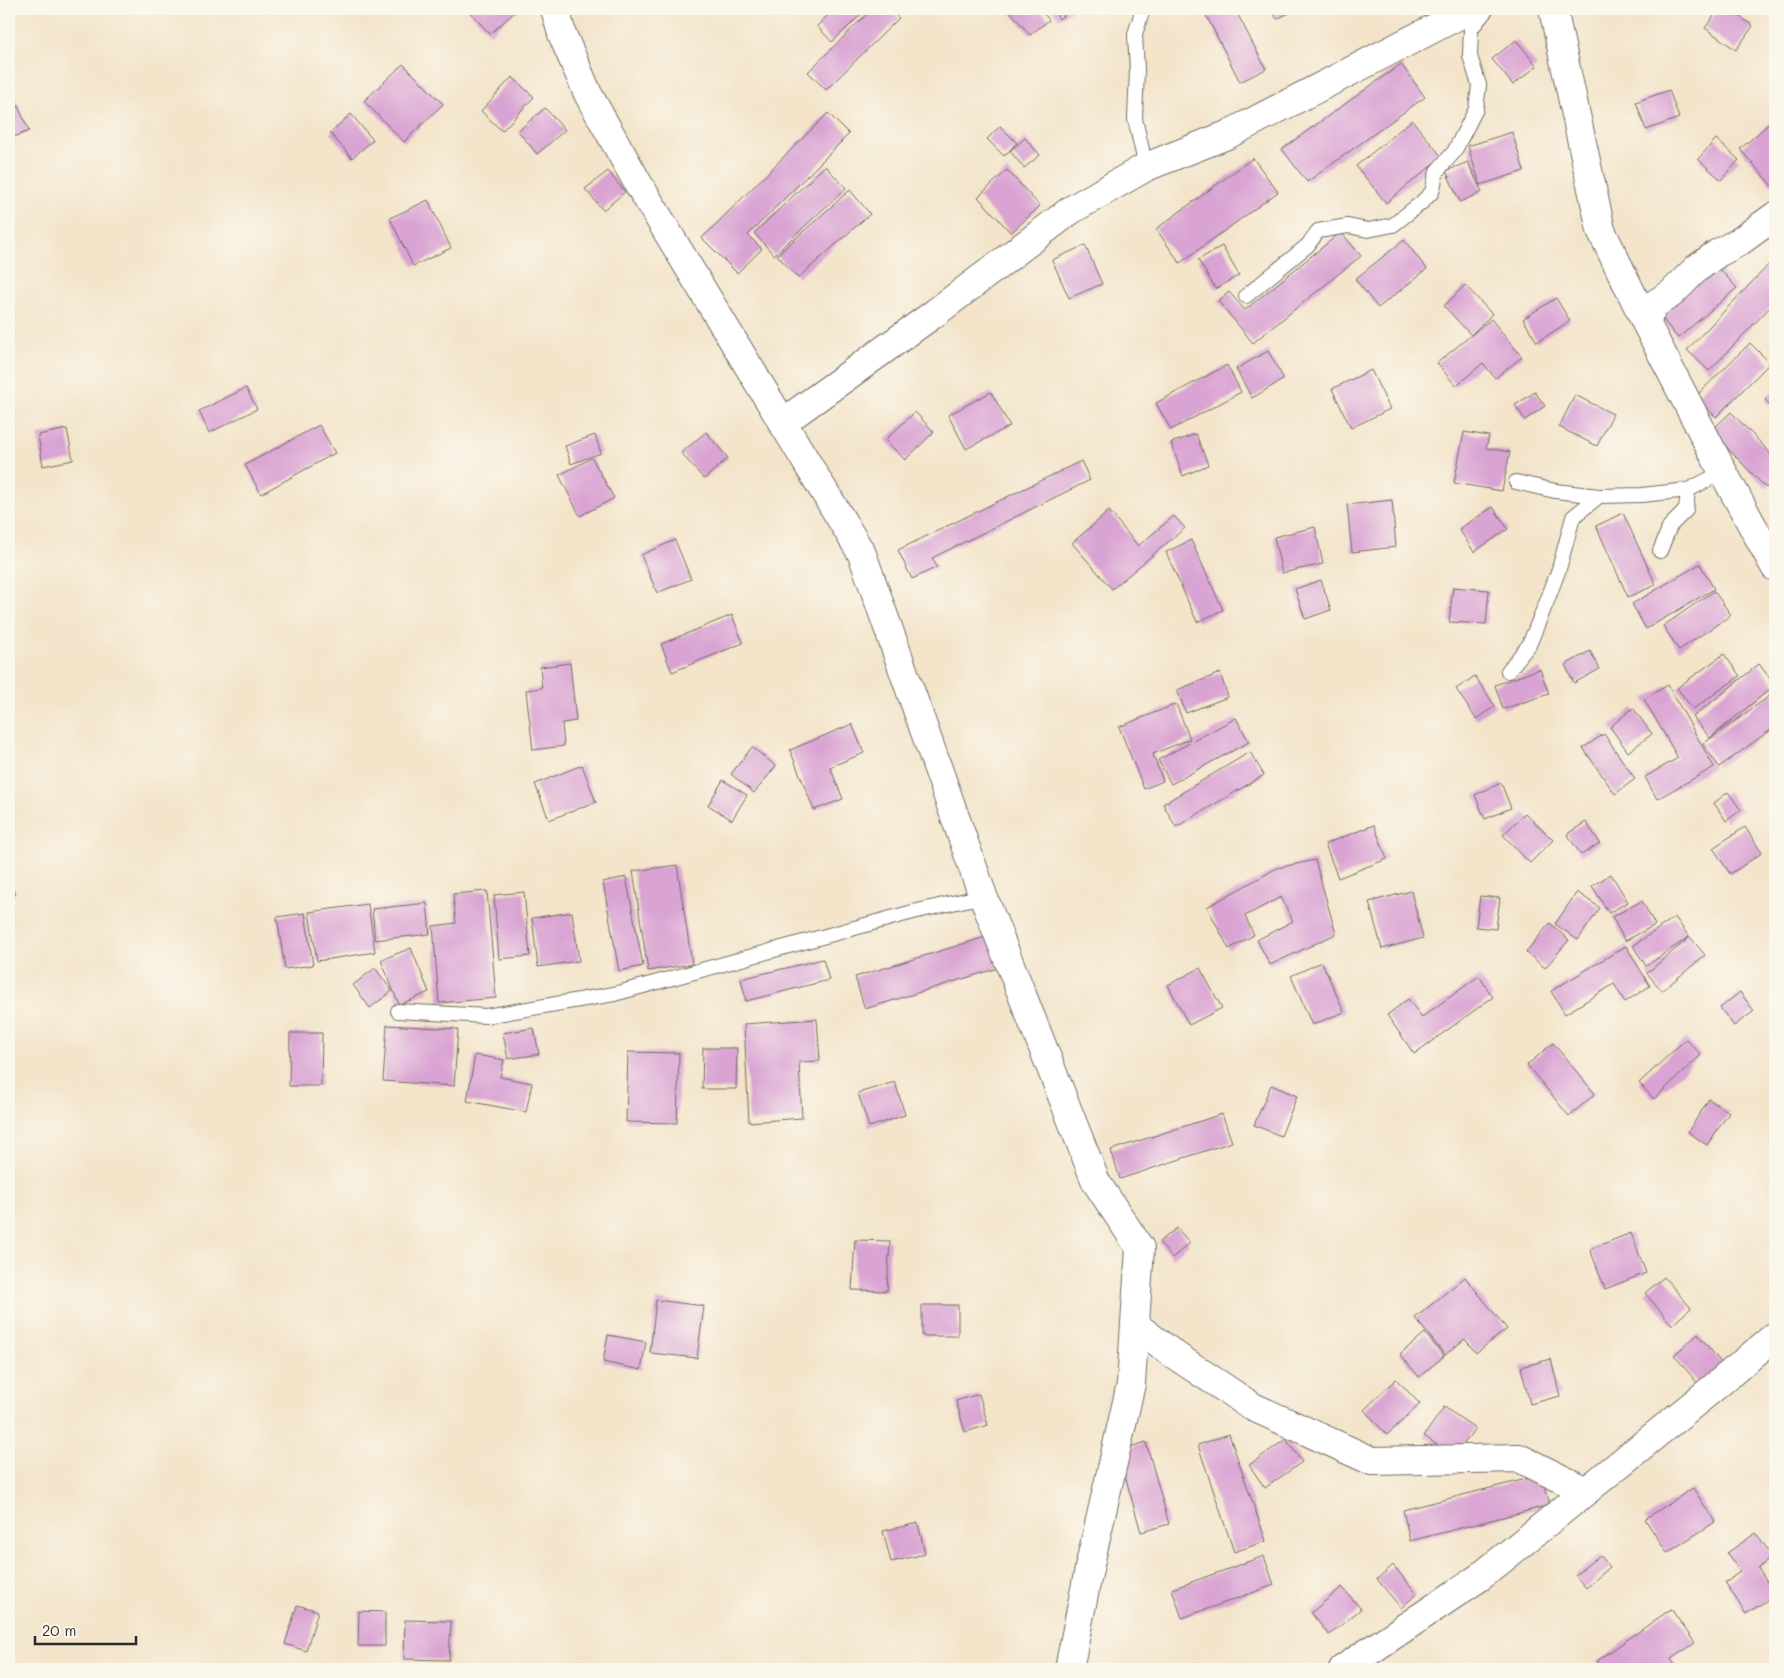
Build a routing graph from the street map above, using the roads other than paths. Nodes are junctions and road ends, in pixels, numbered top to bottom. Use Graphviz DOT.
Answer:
graph roads {
  1 [pos="555,9"];
  2 [pos="1143,9"];
  3 [pos="1471,9"];
  4 [pos="1487,9"];
  5 [pos="1553,9"];
  6 [pos="1146,167"];
  7 [pos="1775,216"];
  8 [pos="1246,296"];
  9 [pos="1646,323"];
  10 [pos="782,423"];
  11 [pos="1723,472"];
  12 [pos="1516,482"];
  13 [pos="1688,490"];
  14 [pos="1599,496"];
  15 [pos="1660,551"];
  16 [pos="1775,567"];
  17 [pos="1508,671"];
  18 [pos="983,896"];
  19 [pos="398,1011"];
  20 [pos="1135,1325"];
  21 [pos="1775,1336"];
  22 [pos="1586,1491"];
  23 [pos="1069,1669"];
  24 [pos="1343,1669"];
  1 -- 10 [label="street"];
  2 -- 6 [label="lane"];
  3 -- 6 [label="street"];
  4 -- 8 [label="lane"];
  5 -- 9 [label="street"];
  6 -- 10 [label="street"];
  7 -- 9 [label="street"];
  9 -- 11 [label="street"];
  10 -- 18 [label="street"];
  11 -- 13 [label="lane"];
  11 -- 16 [label="street"];
  12 -- 14 [label="lane"];
  13 -- 14 [label="lane"];
  13 -- 15 [label="lane"];
  14 -- 17 [label="lane"];
  18 -- 19 [label="lane"];
  18 -- 20 [label="street"];
  20 -- 22 [label="street"];
  20 -- 23 [label="street"];
  21 -- 22 [label="street"];
  22 -- 24 [label="street"];
}
